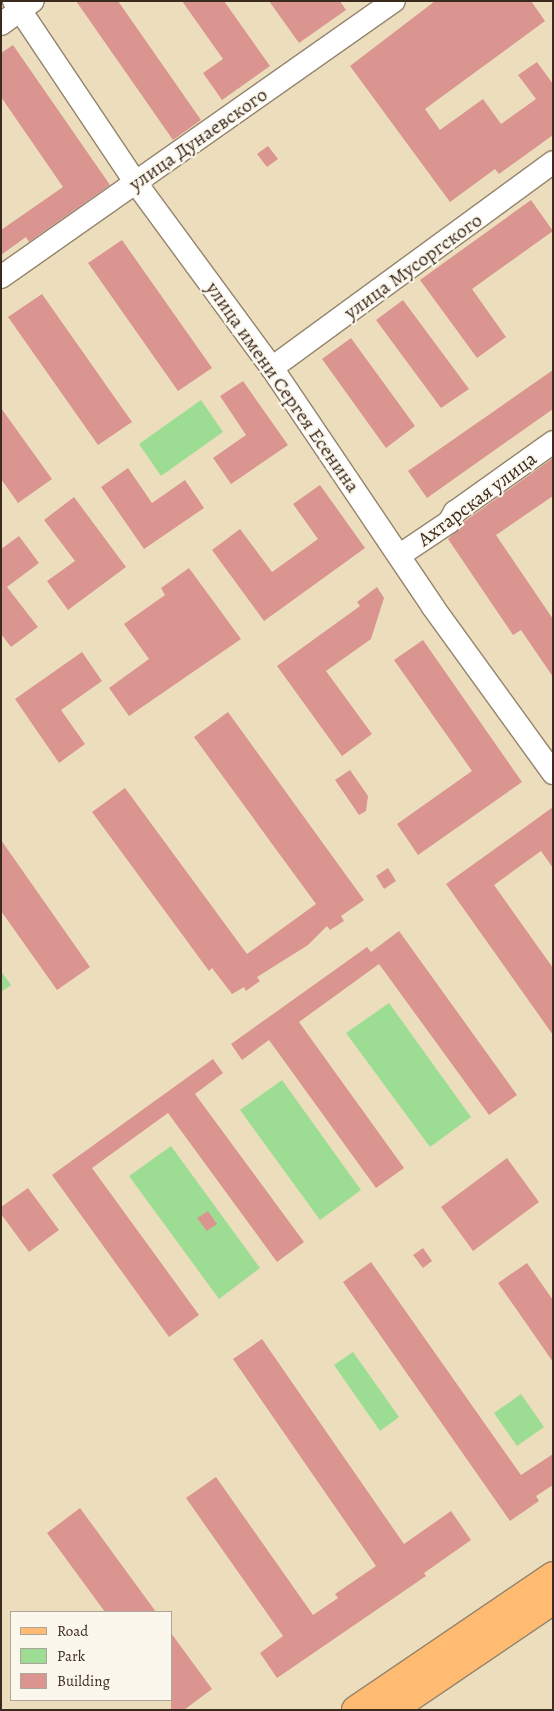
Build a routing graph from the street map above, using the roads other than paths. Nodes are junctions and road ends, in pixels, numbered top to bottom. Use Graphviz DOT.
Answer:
graph roads {
  1 [pos="394,1"];
  2 [pos="22,4"];
  3 [pos="1,24"];
  4 [pos="553,162"];
  5 [pos="136,183"];
  6 [pos="1,277"];
  7 [pos="272,368"];
  8 [pos="553,442"];
  9 [pos="400,555"];
  10 [pos="553,773"];
  11 [pos="553,1576"];
  12 [pos="553,1600"];
  13 [pos="356,1710"];
  14 [pos="391,1710"];
  1 -- 5 [label="street, улица Дунаевского"];
  2 -- 3 [label="street"];
  2 -- 5 [label="street, улица имени Сергея Есенина"];
  4 -- 7 [label="street, улица Мусоргского"];
  5 -- 6 [label="street, улица Дунаевского"];
  5 -- 7 [label="street, улица имени Сергея Есенина"];
  7 -- 9 [label="street, улица имени Сергея Есенина"];
  8 -- 9 [label="street, Ахтарская улица"];
  9 -- 10 [label="street, улица имени Сергея Есенина"];
  11 -- 13 [label="main road"];
  12 -- 14 [label="main road"];
}
